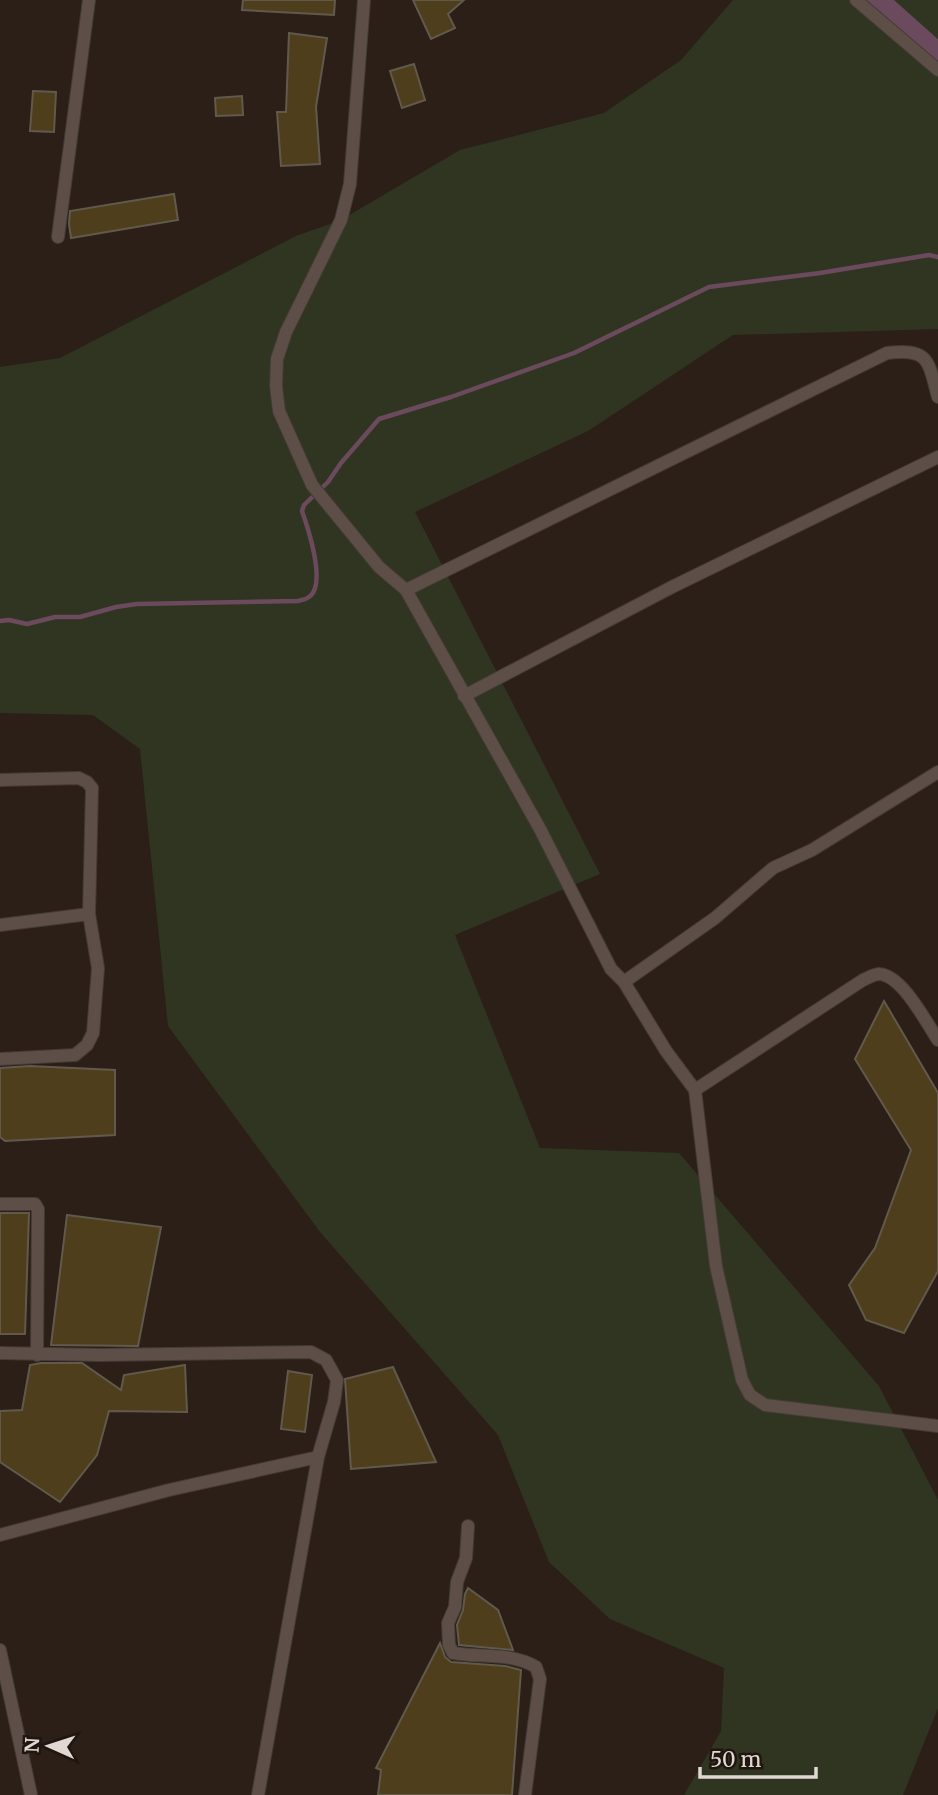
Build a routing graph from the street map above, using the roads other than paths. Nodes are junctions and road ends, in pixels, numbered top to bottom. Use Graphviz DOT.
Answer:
graph roads {
  1 [pos="89,0"];
  2 [pos="364,0"];
  3 [pos="856,0"];
  4 [pos="938,70"];
  5 [pos="58,237"];
  6 [pos="938,397"];
  7 [pos="938,457"];
  8 [pos="406,590"];
  9 [pos="464,696"];
  10 [pos="938,772"];
  11 [pos="0,780"];
  12 [pos="89,914"];
  13 [pos="0,925"];
  14 [pos="624,982"];
  15 [pos="938,1040"];
  16 [pos="0,1059"];
  17 [pos="695,1090"];
  18 [pos="0,1204"];
  19 [pos="0,1353"];
  20 [pos="37,1354"];
  21 [pos="938,1426"];
  22 [pos="318,1457"];
  23 [pos="468,1526"];
  24 [pos="0,1535"];
  25 [pos="0,1650"];
  26 [pos="31,1795"];
  27 [pos="258,1795"];
  28 [pos="525,1795"];
  1 -- 5 [label="street"];
  2 -- 8 [label="street"];
  3 -- 4 [label="street"];
  6 -- 8 [label="street"];
  7 -- 9 [label="street"];
  8 -- 9 [label="street"];
  9 -- 14 [label="street"];
  10 -- 14 [label="street"];
  11 -- 12 [label="street"];
  12 -- 13 [label="street"];
  12 -- 16 [label="street"];
  14 -- 17 [label="street"];
  15 -- 17 [label="street"];
  17 -- 21 [label="street"];
  18 -- 20 [label="street"];
  19 -- 20 [label="street"];
  20 -- 22 [label="street"];
  22 -- 24 [label="street"];
  22 -- 27 [label="street"];
  23 -- 28 [label="street"];
  25 -- 26 [label="street"];
}
